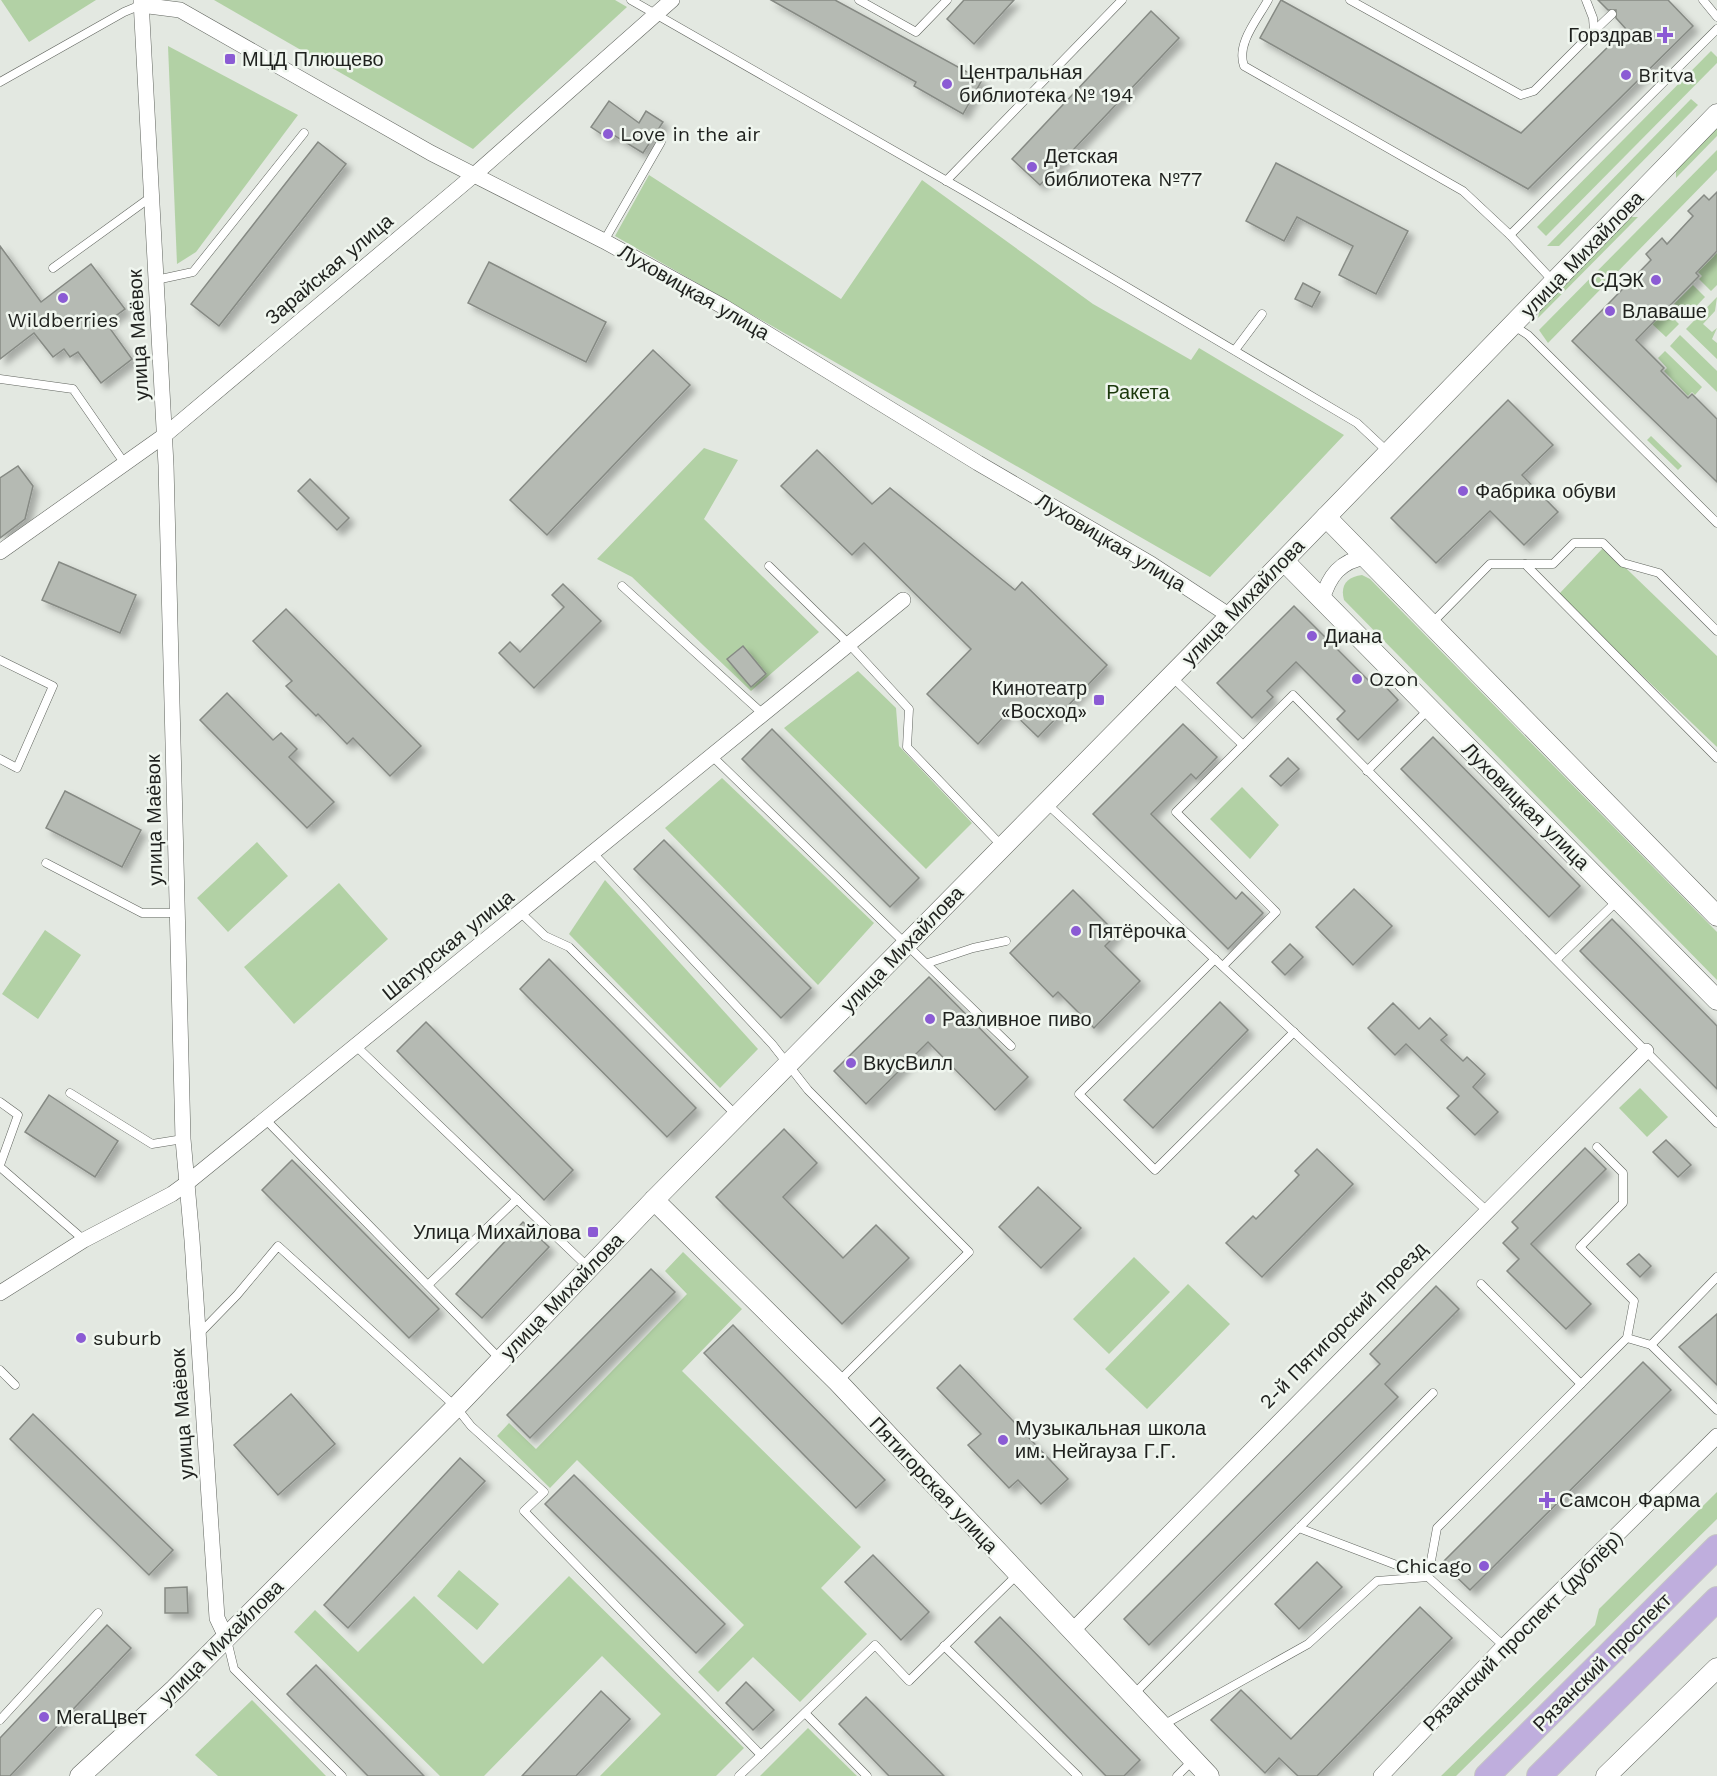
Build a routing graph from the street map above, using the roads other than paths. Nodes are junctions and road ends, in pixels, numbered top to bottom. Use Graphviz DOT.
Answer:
graph roads {
  1 [pos="631,0"];
  2 [pos="672,0"];
  3 [pos="859,0"];
  4 [pos="947,0"];
  5 [pos="1122,0"];
  6 [pos="1268,0"];
  7 [pos="1350,0"];
  8 [pos="1586,0"];
  9 [pos="1703,0"];
  10 [pos="141,3"];
  11 [pos="1612,14"];
  12 [pos="655,15"];
  13 [pos="1717,17"];
  14 [pos="1717,29"];
  15 [pos="1594,32"];
  16 [pos="0,82"];
  17 [pos="1717,114"];
  18 [pos="304,134"];
  19 [pos="661,142"];
  20 [pos="474,175"];
  21 [pos="946,181"];
  22 [pos="152,196"];
  23 [pos="1510,235"];
  24 [pos="604,240"];
  25 [pos="53,268"];
  26 [pos="156,280"];
  27 [pos="1554,282"];
  28 [pos="1262,314"];
  29 [pos="1512,325"];
  30 [pos="1235,350"];
  31 [pos="0,379"];
  32 [pos="165,435"];
  33 [pos="1389,453"];
  34 [pos="125,464"];
  35 [pos="1326,517"];
  36 [pos="1717,523"];
  37 [pos="0,552"];
  38 [pos="1366,557"];
  39 [pos="1284,561"];
  40 [pos="1525,564"];
  41 [pos="769,566"];
  42 [pos="621,586"];
  43 [pos="903,600"];
  44 [pos="1322,600"];
  45 [pos="1230,616"];
  46 [pos="1431,624"];
  47 [pos="1717,631"];
  48 [pos="849,644"];
  49 [pos="0,660"];
  50 [pos="1171,676"];
  51 [pos="1429,709"];
  52 [pos="763,714"];
  53 [pos="1243,745"];
  54 [pos="712,756"];
  55 [pos="1717,758"];
  56 [pos="0,759"];
  57 [pos="1367,771"];
  58 [pos="1046,803"];
  59 [pos="1002,846"];
  60 [pos="593,853"];
  61 [pos="46,863"];
  62 [pos="1618,900"];
  63 [pos="177,913"];
  64 [pos="521,913"];
  65 [pos="1717,916"];
  66 [pos="1006,941"];
  67 [pos="907,944"];
  68 [pos="1215,959"];
  69 [pos="1557,959"];
  70 [pos="928,963"];
  71 [pos="1223,966"];
  72 [pos="1717,1000"];
  73 [pos="1294,1032"];
  74 [pos="1011,1046"];
  75 [pos="357,1047"];
  76 [pos="1646,1051"];
  77 [pos="787,1067"];
  78 [pos="70,1093"];
  79 [pos="0,1102"];
  80 [pos="738,1117"];
  81 [pos="267,1121"];
  82 [pos="1717,1123"];
  83 [pos="183,1139"];
  84 [pos="1597,1147"];
  85 [pos="0,1166"];
  86 [pos="187,1183"];
  87 [pos="517,1198"];
  88 [pos="654,1200"];
  89 [pos="1486,1210"];
  90 [pos="84,1240"];
  91 [pos="589,1268"];
  92 [pos="1717,1276"];
  93 [pos="1481,1284"];
  94 [pos="428,1285"];
  95 [pos="0,1293"];
  96 [pos="198,1335"];
  97 [pos="1627,1338"];
  98 [pos="1651,1345"];
  99 [pos="501,1360"];
  100 [pos="0,1370"];
  101 [pos="837,1382"];
  102 [pos="1581,1384"];
  103 [pos="15,1385"];
  104 [pos="1433,1393"];
  105 [pos="456,1407"];
  106 [pos="1717,1410"];
  107 [pos="1717,1436"];
  108 [pos="1299,1528"];
  109 [pos="1717,1547"];
  110 [pos="1018,1574"];
  111 [pos="1428,1576"];
  112 [pos="1717,1599"];
  113 [pos="98,1613"];
  114 [pos="1072,1631"];
  115 [pos="226,1637"];
  116 [pos="944,1646"];
  117 [pos="1504,1646"];
  118 [pos="1717,1668"];
  119 [pos="1133,1696"];
  120 [pos="805,1713"];
  121 [pos="0,1720"];
  122 [pos="1162,1726"];
  123 [pos="761,1755"];
  124 [pos="1194,1760"];
  125 [pos="80,1776"];
  126 [pos="342,1776"];
  127 [pos="739,1776"];
  128 [pos="867,1776"];
  129 [pos="1078,1776"];
  130 [pos="1177,1776"];
  131 [pos="1209,1776"];
  132 [pos="1381,1776"];
  133 [pos="1487,1776"];
  134 [pos="1539,1776"];
  135 [pos="1606,1776"];
  1 -- 12 [label="lane"];
  2 -- 12 [label="street, Зарайская улица"];
  3 -- 4 [label="lane"];
  5 -- 21 [label="lane"];
  6 -- 23 [label="lane"];
  7 -- 15 [label="lane"];
  8 -- 15 [label="lane"];
  9 -- 13 [label="lane"];
  10 -- 16 [label="lane"];
  10 -- 20 [label="street, Луховицкая улица"];
  10 -- 22 [label="street, улица Маёвок"];
  11 -- 15 [label="lane"];
  12 -- 20 [label="street, Зарайская улица"];
  12 -- 21 [label="lane"];
  14 -- 23 [label="lane"];
  17 -- 27 [label="street, улица Михайлова"];
  18 -- 26 [label="lane"];
  19 -- 24 [label="lane"];
  20 -- 24 [label="street, Луховицкая улица"];
  20 -- 32 [label="street, Зарайская улица"];
  21 -- 30 [label="lane"];
  22 -- 25 [label="lane"];
  22 -- 26 [label="street, улица Маёвок"];
  23 -- 27 [label="lane"];
  24 -- 45 [label="street, Луховицкая улица"];
  26 -- 32 [label="street, улица Маёвок"];
  27 -- 29 [label="street, улица Михайлова"];
  28 -- 30 [label="lane"];
  29 -- 33 [label="street, улица Михайлова"];
  29 -- 36 [label="lane"];
  30 -- 33 [label="lane"];
  31 -- 34 [label="lane"];
  32 -- 34 [label="street, Зарайская улица"];
  32 -- 63 [label="street, улица Маёвок"];
  33 -- 35 [label="street, улица Михайлова"];
  34 -- 37 [label="street, Зарайская улица"];
  35 -- 38 [label="street"];
  35 -- 39 [label="street, улица Михайлова"];
  38 -- 44 [label="street"];
  38 -- 46 [label="street"];
  39 -- 44 [label="street, Луховицкая улица"];
  39 -- 45 [label="street, улица Михайлова"];
  40 -- 46 [label="lane"];
  40 -- 47 [label="lane"];
  40 -- 55 [label="lane"];
  41 -- 48 [label="lane"];
  42 -- 52 [label="lane"];
  43 -- 48 [label="street, Шатурская улица"];
  44 -- 51 [label="street, Луховицкая улица"];
  45 -- 50 [label="street, улица Михайлова"];
  46 -- 65 [label="street"];
  48 -- 52 [label="street, Шатурская улица"];
  48 -- 59 [label="lane"];
  49 -- 56 [label="lane"];
  50 -- 53 [label="lane"];
  50 -- 58 [label="street, улица Михайлова"];
  51 -- 57 [label="lane"];
  51 -- 62 [label="street, Луховицкая улица"];
  52 -- 54 [label="street, Шатурская улица"];
  53 -- 57 [label="lane"];
  53 -- 71 [label="lane"];
  54 -- 60 [label="street, Шатурская улица"];
  54 -- 67 [label="lane"];
  57 -- 69 [label="lane"];
  58 -- 59 [label="street, улица Михайлова"];
  58 -- 68 [label="lane"];
  59 -- 67 [label="street, улица Михайлова"];
  60 -- 64 [label="street, Шатурская улица"];
  60 -- 77 [label="lane"];
  61 -- 63 [label="lane"];
  62 -- 69 [label="lane"];
  62 -- 72 [label="street, Луховицкая улица"];
  63 -- 83 [label="street, улица Маёвок"];
  64 -- 75 [label="street, Шатурская улица"];
  64 -- 80 [label="lane"];
  66 -- 70 [label="lane"];
  67 -- 70 [label="lane"];
  67 -- 77 [label="street, улица Михайлова"];
  68 -- 71 [label="lane"];
  68 -- 73 [label="lane"];
  69 -- 76 [label="lane"];
  70 -- 74 [label="lane"];
  71 -- 73 [label="lane"];
  73 -- 89 [label="lane"];
  75 -- 81 [label="street, Шатурская улица"];
  75 -- 87 [label="lane"];
  76 -- 82 [label="lane"];
  76 -- 89 [label="street, 2-й Пятигорский проезд"];
  77 -- 80 [label="street, улица Михайлова"];
  77 -- 101 [label="lane"];
  78 -- 83 [label="lane"];
  79 -- 85 [label="lane"];
  80 -- 88 [label="street, улица Михайлова"];
  81 -- 86 [label="street, Шатурская улица"];
  81 -- 94 [label="lane"];
  83 -- 86 [label="street, улица Маёвок"];
  84 -- 97 [label="lane"];
  85 -- 90 [label="lane"];
  86 -- 90 [label="street, Шатурская улица"];
  86 -- 96 [label="street, улица Маёвок"];
  87 -- 91 [label="lane"];
  87 -- 94 [label="lane"];
  88 -- 91 [label="street, улица Михайлова"];
  88 -- 101 [label="street, Пятигорская улица"];
  89 -- 114 [label="street, 2-й Пятигорский проезд"];
  90 -- 95 [label="street, Шатурская улица"];
  91 -- 99 [label="street, улица Михайлова"];
  92 -- 98 [label="lane"];
  93 -- 102 [label="lane"];
  94 -- 99 [label="lane"];
  96 -- 105 [label="lane"];
  96 -- 115 [label="street, улица Маёвок"];
  97 -- 98 [label="lane"];
  97 -- 102 [label="lane"];
  98 -- 106 [label="lane"];
  99 -- 105 [label="street, улица Михайлова"];
  100 -- 103 [label="lane"];
  101 -- 110 [label="street, Пятигорская улица"];
  102 -- 111 [label="lane"];
  104 -- 108 [label="lane"];
  105 -- 115 [label="street, улица Михайлова"];
  105 -- 123 [label="lane"];
  107 -- 117 [label="street, Рязанский проспект (дублёр)"];
  108 -- 111 [label="lane"];
  108 -- 119 [label="lane"];
  109 -- 133 [label="main road, Рязанский проспект"];
  110 -- 114 [label="street, Пятигорская улица"];
  110 -- 116 [label="lane"];
  111 -- 117 [label="lane"];
  111 -- 122 [label="lane"];
  112 -- 134 [label="main road, Рязанский проспект"];
  113 -- 121 [label="lane"];
  114 -- 119 [label="street, Пятигорская улица"];
  115 -- 125 [label="street, улица Михайлова"];
  115 -- 126 [label="lane"];
  116 -- 120 [label="lane"];
  116 -- 129 [label="lane"];
  117 -- 132 [label="street, Рязанский проспект (дублёр)"];
  118 -- 135 [label="street"];
  119 -- 122 [label="street, Пятигорская улица"];
  120 -- 123 [label="lane"];
  120 -- 128 [label="lane"];
  122 -- 124 [label="street, Пятигорская улица"];
  123 -- 127 [label="lane"];
  124 -- 130 [label="lane"];
  124 -- 131 [label="street, Пятигорская улица"];
}
